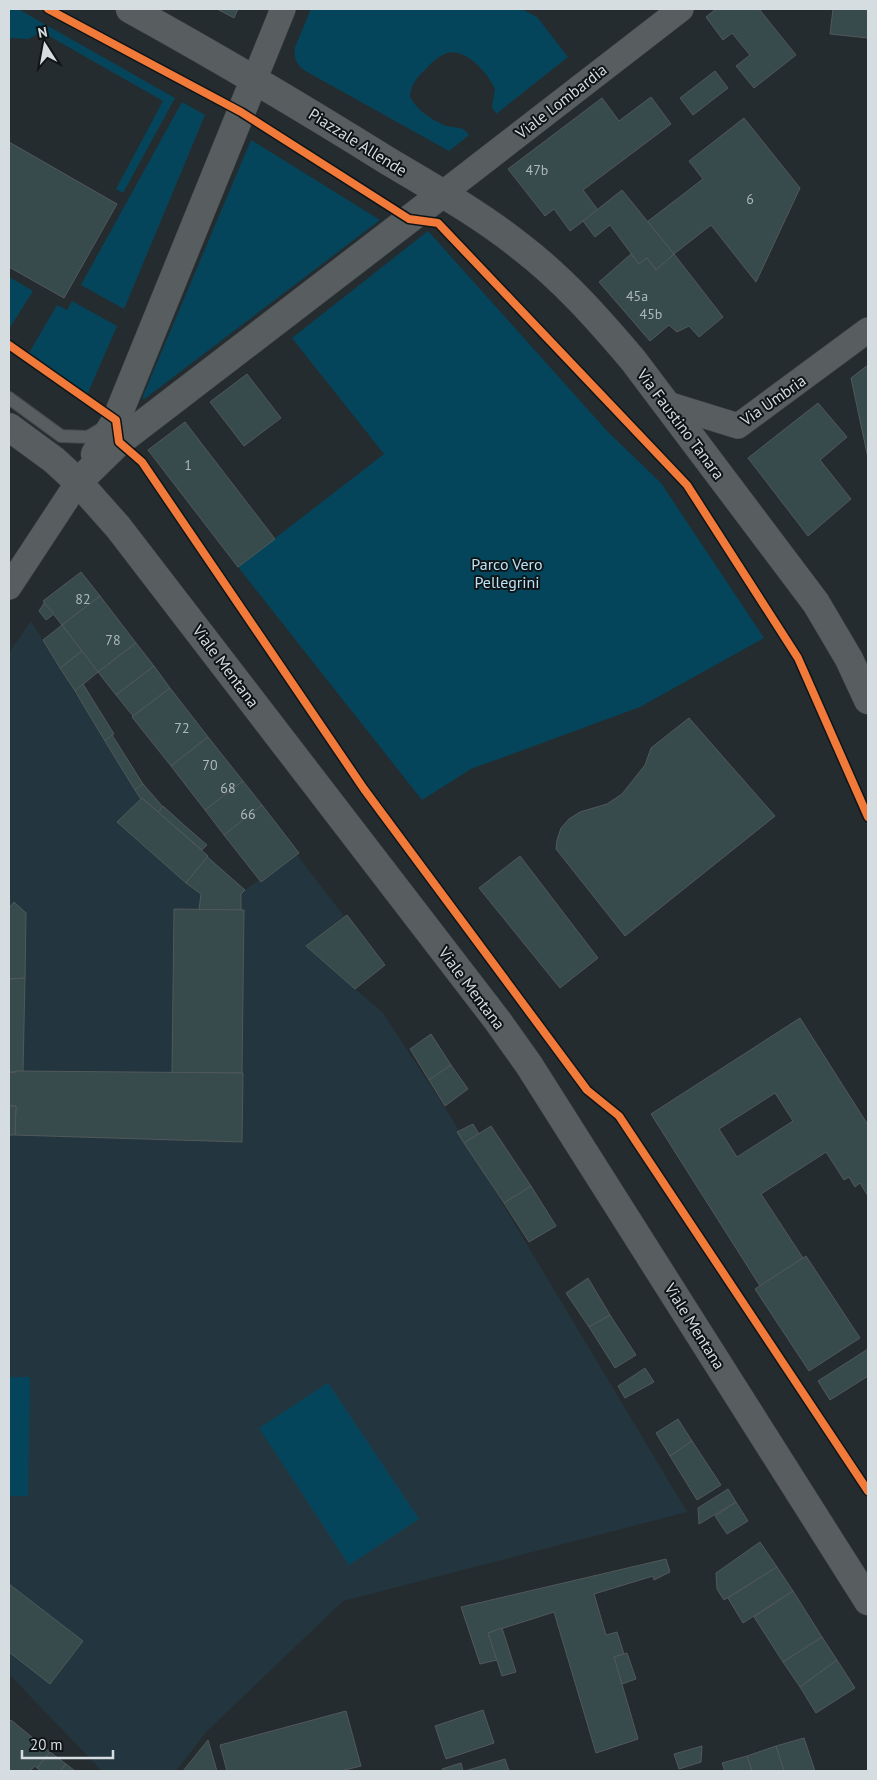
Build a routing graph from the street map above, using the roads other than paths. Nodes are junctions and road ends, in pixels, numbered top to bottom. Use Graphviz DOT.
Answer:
graph roads {
  1 [pos="130,9"];
  2 [pos="284,9"];
  3 [pos="681,9"];
  4 [pos="255,78"];
  5 [pos="442,194"];
  6 [pos="868,330"];
  7 [pos="9,398"];
  8 [pos="667,404"];
  9 [pos="116,420"];
  10 [pos="9,427"];
  11 [pos="78,482"];
  12 [pos="9,586"];
  13 [pos="866,694"];
  14 [pos="868,1601"];
  1 -- 4 [label="main road, Piazzale Allende"];
  2 -- 4 [label="street"];
  3 -- 5 [label="street, Viale Lombardia"];
  4 -- 5 [label="main road, Piazzale Allende"];
  4 -- 9 [label="main road"];
  5 -- 8 [label="main road, Via Faustino Tanara"];
  5 -- 11 [label="main road"];
  6 -- 8 [label="street, Via Umbria"];
  7 -- 9 [label="lane"];
  8 -- 13 [label="main road, Via Faustino Tanara"];
  9 -- 11 [label="main road"];
  10 -- 11 [label="main road, Viale Mentana"];
  11 -- 12 [label="street"];
  11 -- 14 [label="main road, Viale Mentana"];
}
